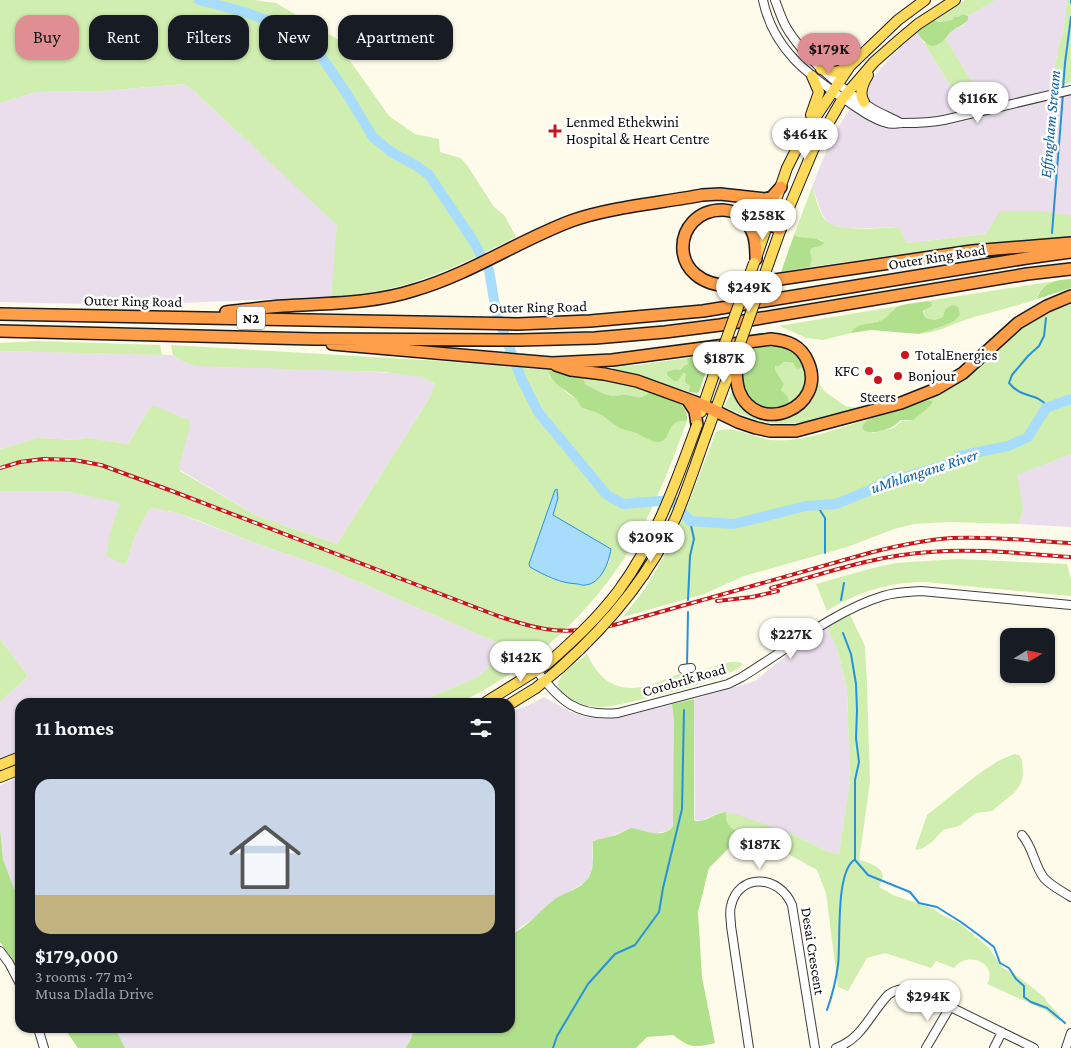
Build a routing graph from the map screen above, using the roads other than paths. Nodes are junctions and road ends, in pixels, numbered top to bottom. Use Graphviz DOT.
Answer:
graph roads {
  1 [pos="763,0"];
  2 [pos="775,0"];
  3 [pos="925,0"];
  4 [pos="955,0"];
  5 [pos="874,62"];
  6 [pos="850,66"];
  7 [pos="821,69"];
  8 [pos="812,76"];
  9 [pos="836,88"];
  10 [pos="1071,90"];
  11 [pos="846,95"];
  12 [pos="864,102"];
  13 [pos="901,123"];
  14 [pos="811,124"];
  15 [pos="781,187"];
  16 [pos="740,197"];
  17 [pos="771,211"];
  18 [pos="735,213"];
  19 [pos="785,217"];
  20 [pos="767,224"];
  21 [pos="780,229"];
  22 [pos="1071,243"];
  23 [pos="1071,252"];
  24 [pos="755,261"];
  25 [pos="1071,269"];
  26 [pos="1071,296"];
  27 [pos="0,314"];
  28 [pos="177,317"];
  29 [pos="0,331"];
  30 [pos="314,339"];
  31 [pos="737,351"];
  32 [pos="548,363"];
  33 [pos="686,398"];
  34 [pos="703,405"];
  35 [pos="715,411"];
  36 [pos="703,426"];
  37 [pos="1071,605"];
  38 [pos="537,671"];
  39 [pos="545,681"];
  40 [pos="493,698"];
  41 [pos="515,701"];
  42 [pos="15,759"];
  43 [pos="0,764"];
  44 [pos="15,771"];
  45 [pos="0,777"];
  46 [pos="1022,835"];
  47 [pos="1071,896"];
  48 [pos="0,951"];
  49 [pos="15,974"];
  50 [pos="950,1007"];
  51 [pos="1002,1032"];
  52 [pos="40,1033"];
  53 [pos="1070,1033"];
  54 [pos="44,1048"];
  55 [pos="749,1048"];
  56 [pos="815,1048"];
  57 [pos="836,1048"];
  58 [pos="926,1048"];
  59 [pos="994,1048"];
  60 [pos="1034,1048"];
  61 [pos="1066,1048"];
  1 -- 8 [label="street"];
  2 -- 7 [label="street"];
  3 -- 6 [label="main road"];
  4 -- 5 [label="main road"];
  5 -- 11 [label="main road"];
  5 -- 12 [label="main road"];
  6 -- 7 [label="main road"];
  6 -- 9 [label="main road"];
  7 -- 9 [label="street"];
  8 -- 9 [label="street"];
  8 -- 14 [label="main road"];
  9 -- 11 [label="street"];
  9 -- 14 [label="main road"];
  10 -- 13 [label="street"];
  11 -- 12 [label="street"];
  11 -- 13 [label="street"];
  11 -- 19 [label="main road"];
  12 -- 13 [label="street"];
  14 -- 15 [label="main road"];
  15 -- 16 [label="highway"];
  15 -- 17 [label="main road"];
  16 -- 17 [label="highway"];
  16 -- 28 [label="highway"];
  17 -- 19 [label="highway"];
  17 -- 20 [label="main road"];
  18 -- 20 [label="highway"];
  18 -- 22 [label="highway"];
  18 -- 24 [label="highway"];
  19 -- 21 [label="main road"];
  20 -- 21 [label="highway"];
  20 -- 24 [label="main road"];
  21 -- 31 [label="main road, bridge"];
  23 -- 28 [label="highway, Outer Ring Road / N2"];
  24 -- 34 [label="main road, bridge"];
  25 -- 30 [label="highway, Outer Ring Road / N2"];
  26 -- 35 [label="highway"];
  27 -- 28 [label="highway, Outer Ring Road / N2"];
  29 -- 30 [label="highway, Outer Ring Road / N2"];
  30 -- 32 [label="highway"];
  31 -- 32 [label="highway"];
  31 -- 35 [label="main road"];
  32 -- 33 [label="highway"];
  33 -- 34 [label="highway"];
  33 -- 36 [label="highway"];
  34 -- 35 [label="highway"];
  34 -- 36 [label="main road"];
  35 -- 36 [label="main road"];
  36 -- 38 [label="main road, bridge"];
  36 -- 39 [label="main road, bridge"];
  37 -- 39 [label="street, Corobrik Road"];
  38 -- 39 [label="street, Corobrik Road"];
  38 -- 40 [label="main road"];
  39 -- 41 [label="main road"];
  42 -- 43 [label="main road"];
  44 -- 45 [label="main road"];
  46 -- 47 [label="street"];
  48 -- 49 [label="street"];
  50 -- 51 [label="street"];
  50 -- 57 [label="street"];
  50 -- 58 [label="street"];
  51 -- 59 [label="street"];
  51 -- 60 [label="street"];
  52 -- 54 [label="street"];
  53 -- 61 [label="street"];
  55 -- 56 [label="street, Desai Crescent"];
}
